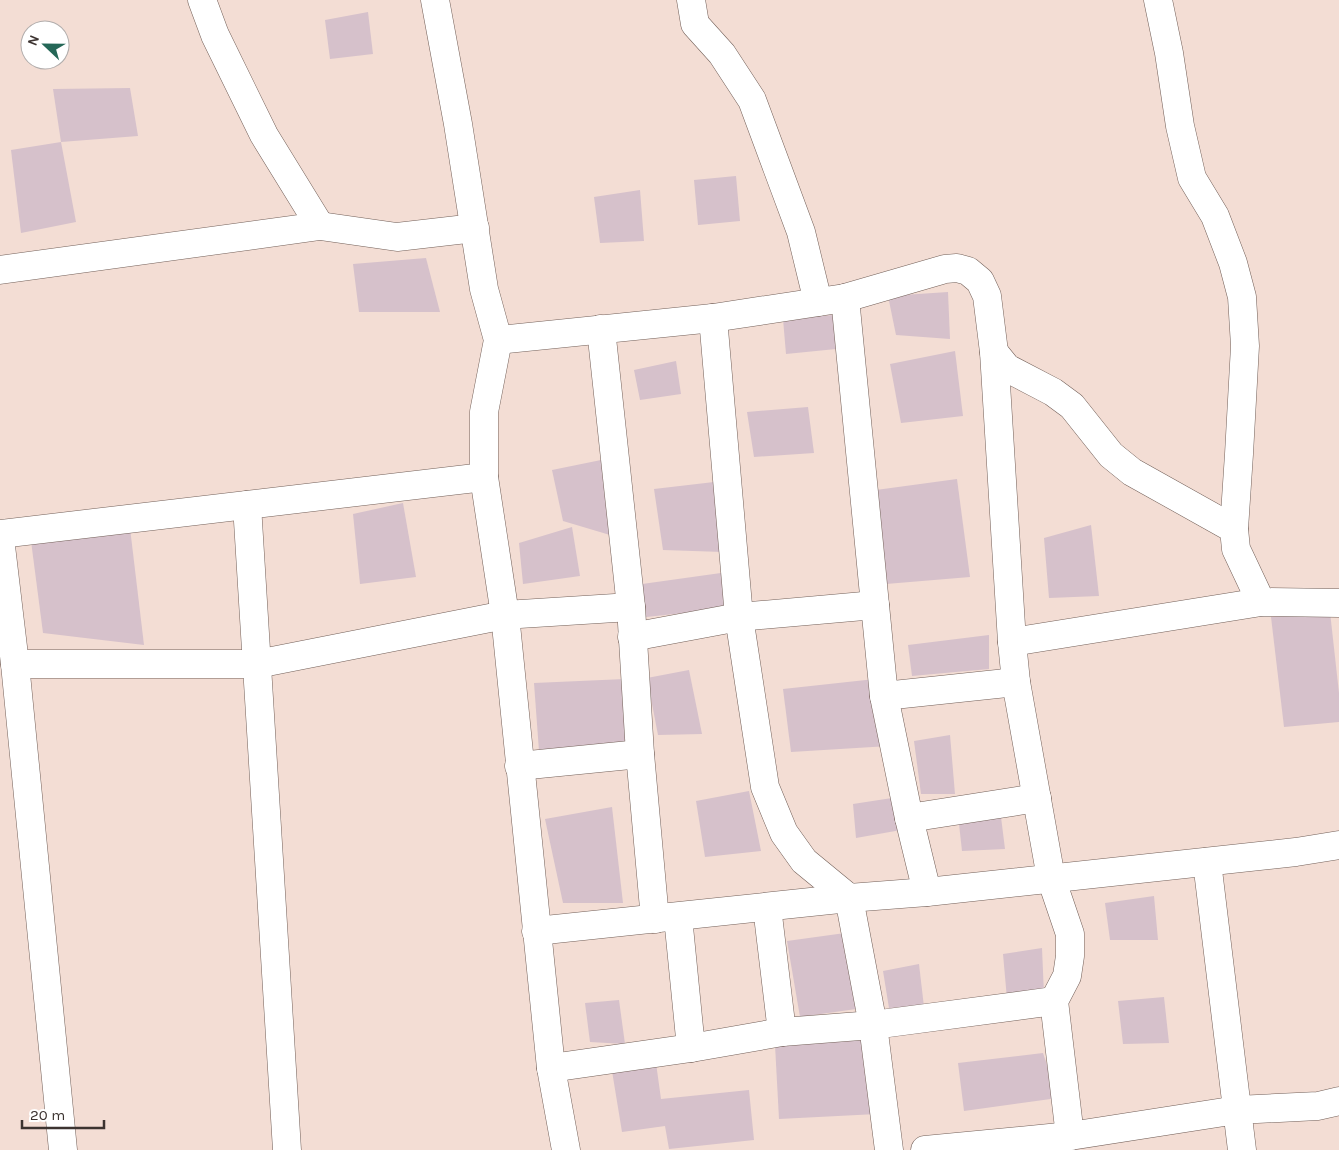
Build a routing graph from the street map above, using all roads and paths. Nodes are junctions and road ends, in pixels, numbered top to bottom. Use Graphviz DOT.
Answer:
graph roads {
  1 [pos="202,0"];
  2 [pos="435,0"];
  3 [pos="691,0"];
  4 [pos="1158,0"];
  5 [pos="320,226"];
  6 [pos="475,228"];
  7 [pos="0,270"];
  8 [pos="845,298"];
  9 [pos="818,302"];
  10 [pos="713,318"];
  11 [pos="602,329"];
  12 [pos="498,340"];
  13 [pos="994,352"];
  14 [pos="484,477"];
  15 [pos="246,505"];
  16 [pos="1234,529"];
  17 [pos="0,536"];
  18 [pos="1261,602"];
  19 [pos="1339,603"];
  20 [pos="874,605"];
  21 [pos="631,607"];
  22 [pos="505,616"];
  23 [pos="739,617"];
  24 [pos="632,637"];
  25 [pos="1012,642"];
  26 [pos="15,664"];
  27 [pos="257,664"];
  28 [pos="1016,682"];
  29 [pos="884,696"];
  30 [pos="640,754"];
  31 [pos="520,766"];
  32 [pos="1037,798"];
  33 [pos="909,818"];
  34 [pos="1339,845"];
  35 [pos="1207,862"];
  36 [pos="1051,878"];
  37 [pos="927,892"];
  38 [pos="849,898"];
  39 [pos="767,907"];
  40 [pos="666,918"];
  41 [pos="536,931"];
  42 [pos="1054,1001"];
  43 [pos="873,1025"];
  44 [pos="782,1032"];
  45 [pos="691,1048"];
  46 [pos="550,1068"];
  47 [pos="1339,1101"];
  48 [pos="1238,1110"];
  49 [pos="1070,1136"];
  50 [pos="63,1150"];
  51 [pos="286,1150"];
  52 [pos="566,1150"];
  53 [pos="889,1150"];
  54 [pos="925,1150"];
  55 [pos="1242,1150"];
  1 -- 5 [label="street"];
  2 -- 6 [label="street"];
  3 -- 9 [label="street"];
  4 -- 16 [label="street"];
  5 -- 6 [label="street"];
  5 -- 7 [label="street"];
  6 -- 12 [label="street"];
  8 -- 9 [label="street"];
  8 -- 13 [label="street"];
  8 -- 20 [label="street"];
  9 -- 10 [label="street"];
  10 -- 11 [label="street"];
  10 -- 23 [label="street"];
  11 -- 12 [label="street"];
  11 -- 21 [label="street"];
  12 -- 14 [label="street"];
  13 -- 16 [label="street"];
  13 -- 25 [label="street"];
  14 -- 15 [label="street"];
  14 -- 22 [label="street"];
  15 -- 17 [label="street"];
  15 -- 27 [label="street"];
  16 -- 18 [label="street"];
  17 -- 26 [label="street"];
  18 -- 19 [label="street"];
  18 -- 25 [label="street"];
  20 -- 23 [label="street"];
  20 -- 29 [label="street"];
  21 -- 22 [label="street"];
  21 -- 24 [label="street"];
  22 -- 27 [label="street"];
  22 -- 31 [label="street"];
  23 -- 24 [label="street"];
  23 -- 38 [label="street"];
  24 -- 30 [label="street"];
  25 -- 28 [label="street"];
  26 -- 27 [label="street"];
  26 -- 50 [label="street"];
  27 -- 51 [label="street"];
  28 -- 29 [label="street"];
  28 -- 32 [label="street"];
  29 -- 33 [label="street"];
  30 -- 31 [label="street"];
  30 -- 40 [label="street"];
  31 -- 41 [label="street"];
  32 -- 33 [label="street"];
  32 -- 36 [label="street"];
  33 -- 37 [label="street"];
  34 -- 35 [label="street"];
  35 -- 36 [label="street"];
  35 -- 48 [label="street"];
  36 -- 37 [label="street"];
  36 -- 42 [label="street"];
  37 -- 38 [label="street"];
  38 -- 39 [label="street"];
  38 -- 43 [label="street"];
  39 -- 40 [label="street"];
  39 -- 44 [label="street"];
  40 -- 41 [label="street"];
  40 -- 45 [label="street"];
  41 -- 46 [label="street"];
  42 -- 43 [label="street"];
  42 -- 49 [label="street"];
  43 -- 44 [label="street"];
  43 -- 53 [label="street"];
  44 -- 45 [label="street"];
  45 -- 46 [label="street"];
  46 -- 52 [label="street"];
  47 -- 48 [label="street"];
  48 -- 49 [label="street"];
  48 -- 55 [label="street"];
  49 -- 54 [label="street"];
}
